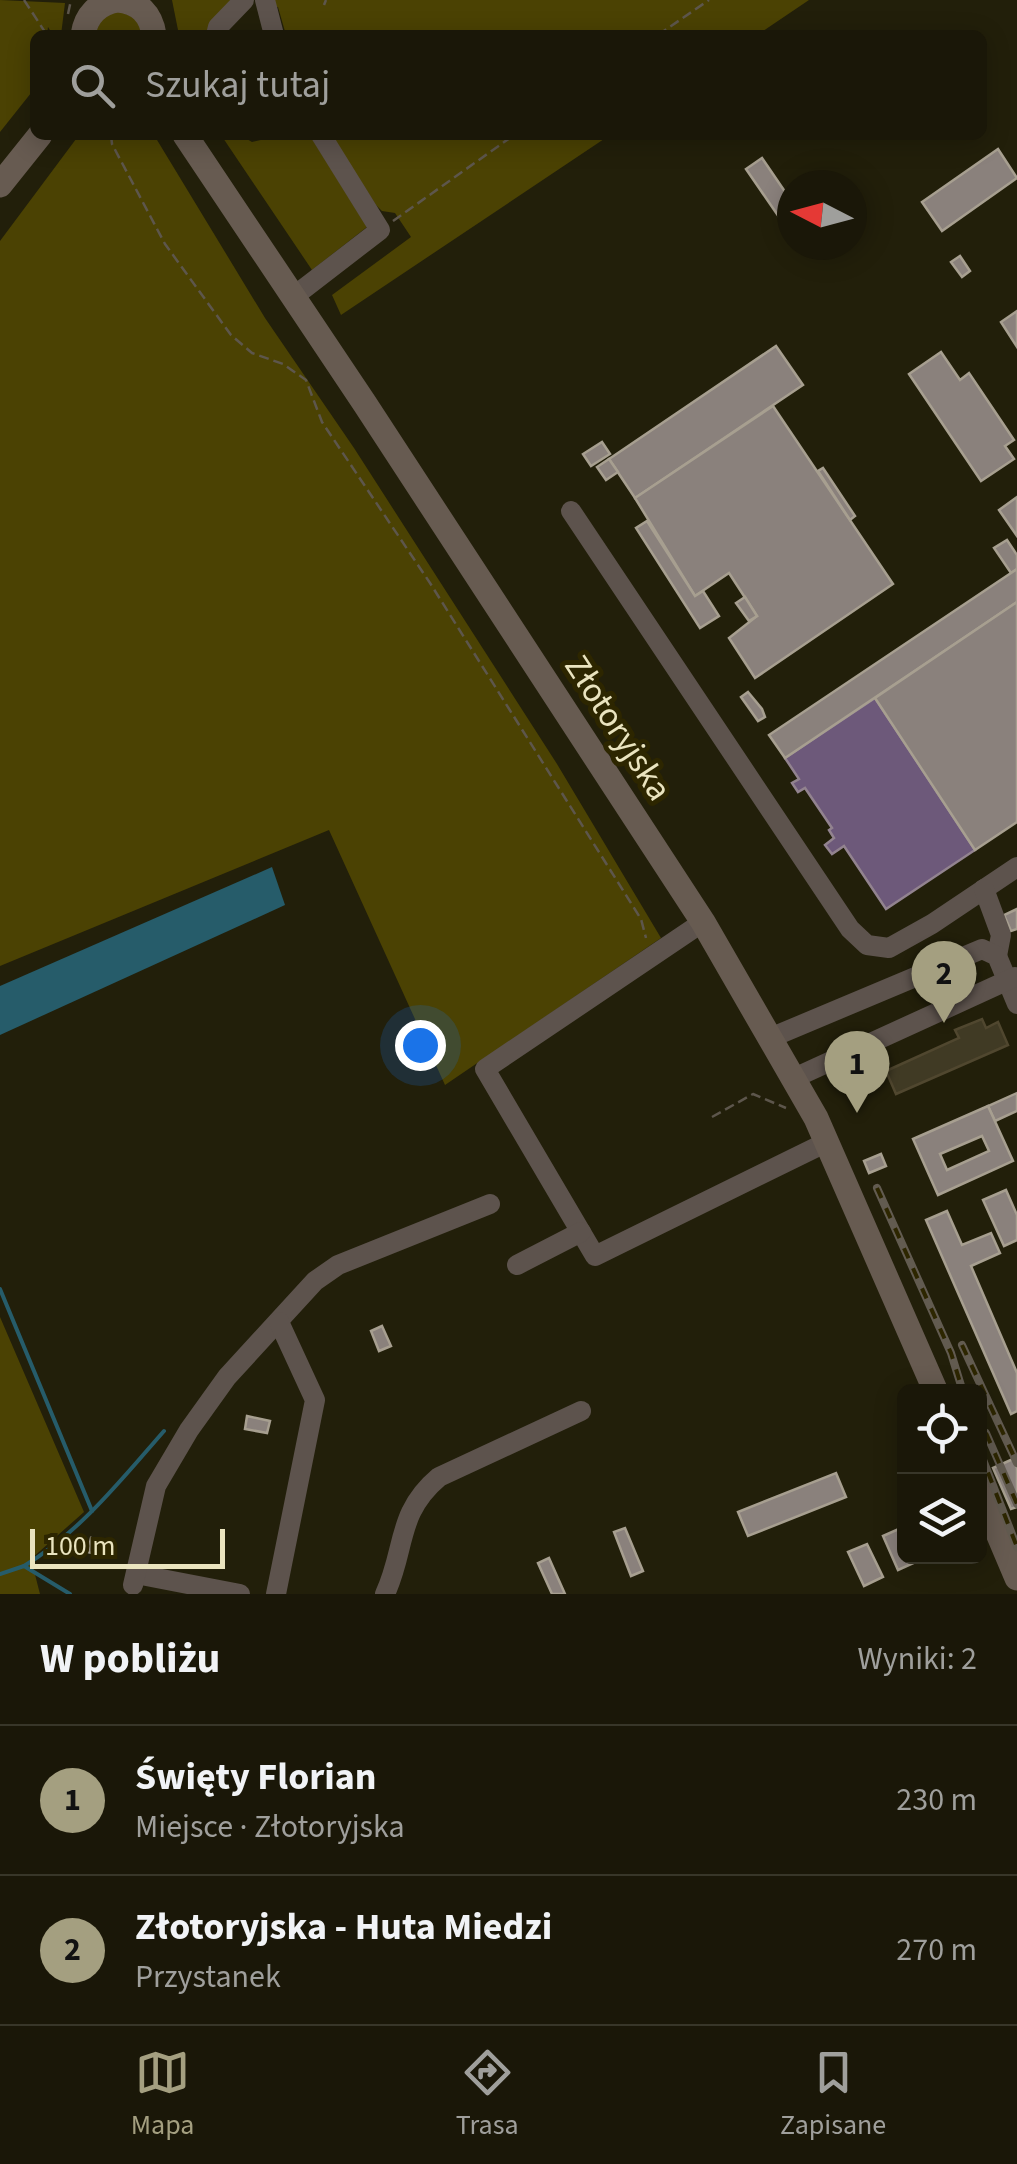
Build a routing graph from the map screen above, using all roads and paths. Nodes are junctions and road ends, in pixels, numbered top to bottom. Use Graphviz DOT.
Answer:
graph roads {
  1 [pos="24,0"];
  2 [pos="244,0"];
  3 [pos="265,0"];
  4 [pos="708,0"];
  5 [pos="44,30"];
  6 [pos="217,30"];
  7 [pos="273,30"];
  8 [pos="665,30"];
  9 [pos="36,140"];
  10 [pos="112,140"];
  11 [pos="188,140"];
  12 [pos="324,140"];
  13 [pos="507,140"];
  14 [pos="0,185"];
  15 [pos="380,230"];
  16 [pos="293,297"];
  17 [pos="571,512"];
  18 [pos="1017,866"];
  19 [pos="984,889"];
  20 [pos="703,922"];
  21 [pos="656,952"];
  22 [pos="997,956"];
  23 [pos="1012,978"];
  24 [pos="1017,1004"];
  25 [pos="770,1038"];
  26 [pos="794,1078"];
  27 [pos="794,1104"];
  28 [pos="712,1117"];
  29 [pos="826,1142"];
  30 [pos="490,1204"];
  31 [pos="581,1232"];
  32 [pos="517,1265"];
  33 [pos="279,1322"];
  34 [pos="932,1384"];
  35 [pos="582,1411"];
  36 [pos="987,1507"];
  37 [pos="1017,1578"];
  38 [pos="240,1594"];
  39 [pos="276,1594"];
  40 [pos="385,1594"];
  1 -- 5 [label="path"];
  2 -- 6 [label="street"];
  3 -- 7 [label="street"];
  4 -- 8 [label="path"];
  9 -- 14 [label="main road"];
  10 -- 21 [label="path"];
  11 -- 16 [label="main road, Złotoryjska"];
  12 -- 15 [label="street"];
  13 -- 15 [label="path"];
  15 -- 16 [label="street"];
  16 -- 20 [label="main road, Złotoryjska"];
  17 -- 19 [label="street"];
  18 -- 19 [label="street"];
  19 -- 22 [label="street"];
  20 -- 21 [label="street"];
  20 -- 25 [label="main road, Złotoryjska"];
  21 -- 31 [label="street"];
  22 -- 23 [label="street"];
  22 -- 25 [label="street"];
  23 -- 24 [label="street"];
  23 -- 26 [label="street"];
  25 -- 26 [label="main road, Złotoryjska"];
  26 -- 29 [label="main road, Złotoryjska"];
  27 -- 28 [label="path"];
  29 -- 31 [label="street"];
  29 -- 34 [label="main road, Złotoryjska"];
  30 -- 33 [label="street"];
  31 -- 32 [label="street"];
  33 -- 38 [label="street"];
  33 -- 39 [label="street"];
  35 -- 40 [label="street"];
  36 -- 37 [label="main road"];
}
